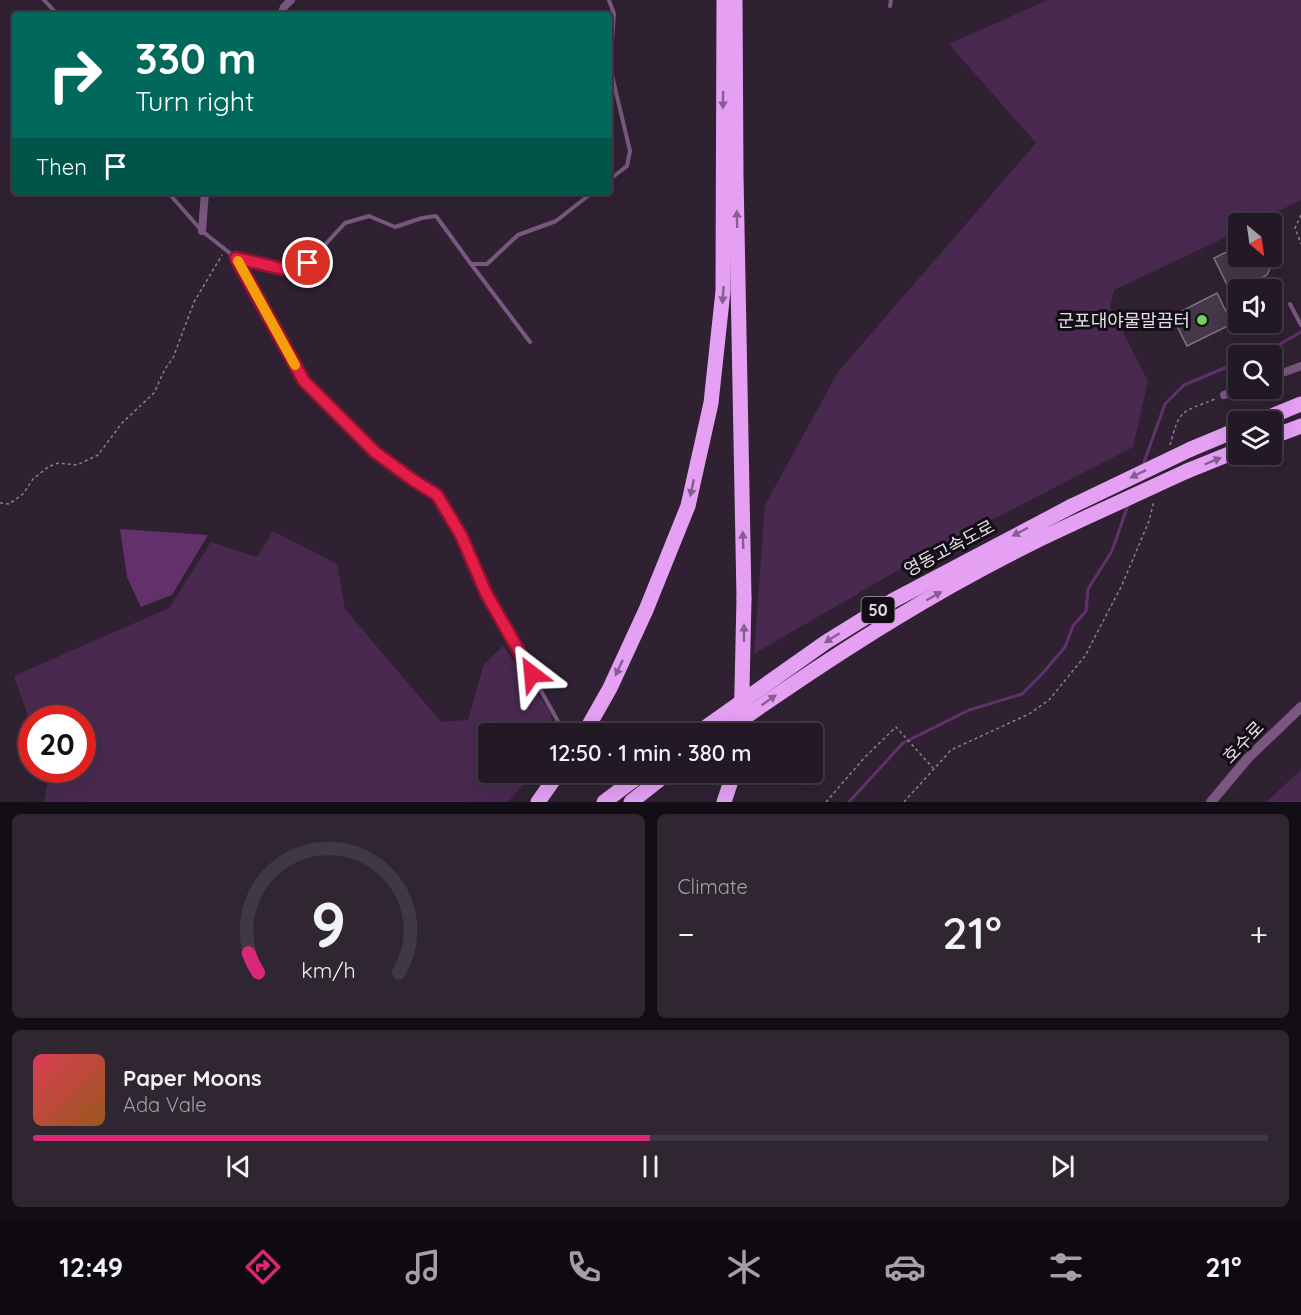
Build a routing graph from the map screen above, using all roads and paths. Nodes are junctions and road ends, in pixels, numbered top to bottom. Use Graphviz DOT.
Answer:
graph roads {
  1 [pos="44,0"];
  2 [pos="609,0"];
  3 [pos="724,0"];
  4 [pos="735,0"];
  5 [pos="891,0"];
  6 [pos="890,6"];
  7 [pos="55,12"];
  8 [pos="612,40"];
  9 [pos="612,75"];
  10 [pos="612,178"];
  11 [pos="171,195"];
  12 [pos="205,195"];
  13 [pos="589,195"];
  14 [pos="1301,215"];
  15 [pos="202,231"];
  16 [pos="1301,244"];
  17 [pos="225,249"];
  18 [pos="236,258"];
  19 [pos="471,264"];
  20 [pos="1290,304"];
  21 [pos="1301,326"];
  22 [pos="530,342"];
  23 [pos="1301,366"];
  24 [pos="1282,373"];
  25 [pos="1228,393"];
  26 [pos="1224,395"];
  27 [pos="1301,404"];
  28 [pos="1282,412"];
  29 [pos="1301,426"];
  30 [pos="1282,433"];
  31 [pos="1228,434"];
  32 [pos="1170,444"];
  33 [pos="1228,454"];
  34 [pos="1155,499"];
  35 [pos="0,503"];
  36 [pos="1301,707"];
  37 [pos="559,723"];
  38 [pos="590,723"];
  39 [pos="712,723"];
  40 [pos="737,723"];
  41 [pos="741,723"];
  42 [pos="934,769"];
  43 [pos="551,783"];
  44 [pos="629,783"];
  45 [pos="655,783"];
  46 [pos="730,783"];
  47 [pos="538,802"];
  48 [pos="604,802"];
  49 [pos="631,802"];
  50 [pos="724,802"];
  51 [pos="826,802"];
  52 [pos="904,802"];
  53 [pos="1211,802"];
  1 -- 7 [label="lane"];
  2 -- 8 [label="lane"];
  3 -- 38 [label="highway, one-way"];
  41 -- 4 [label="highway, one-way, bridge"];
  5 -- 6 [label="lane"];
  9 -- 10 [label="lane"];
  11 -- 15 [label="lane"];
  12 -- 15 [label="street"];
  13 -- 19 [label="lane"];
  14 -- 16 [label="path"];
  15 -- 17 [label="lane"];
  17 -- 18 [label="lane"];
  17 -- 35 [label="path"];
  18 -- 19 [label="lane"];
  18 -- 37 [label="lane"];
  19 -- 22 [label="lane"];
  20 -- 21 [label="lane"];
  23 -- 24 [label="street"];
  25 -- 26 [label="street"];
  26 -- 32 [label="path"];
  27 -- 28 [label="highway"];
  29 -- 30 [label="highway"];
  31 -- 39 [label="highway, 영동고속도로 / 50, one-way, bridge"];
  40 -- 33 [label="highway, 영동고속도로 / 50, one-way, bridge"];
  34 -- 42 [label="path"];
  36 -- 53 [label="street, 호수로"];
  42 -- 51 [label="path"];
  42 -- 52 [label="path"];
  43 -- 47 [label="highway"];
  44 -- 48 [label="highway"];
  45 -- 49 [label="highway"];
  46 -- 50 [label="highway"];
}
